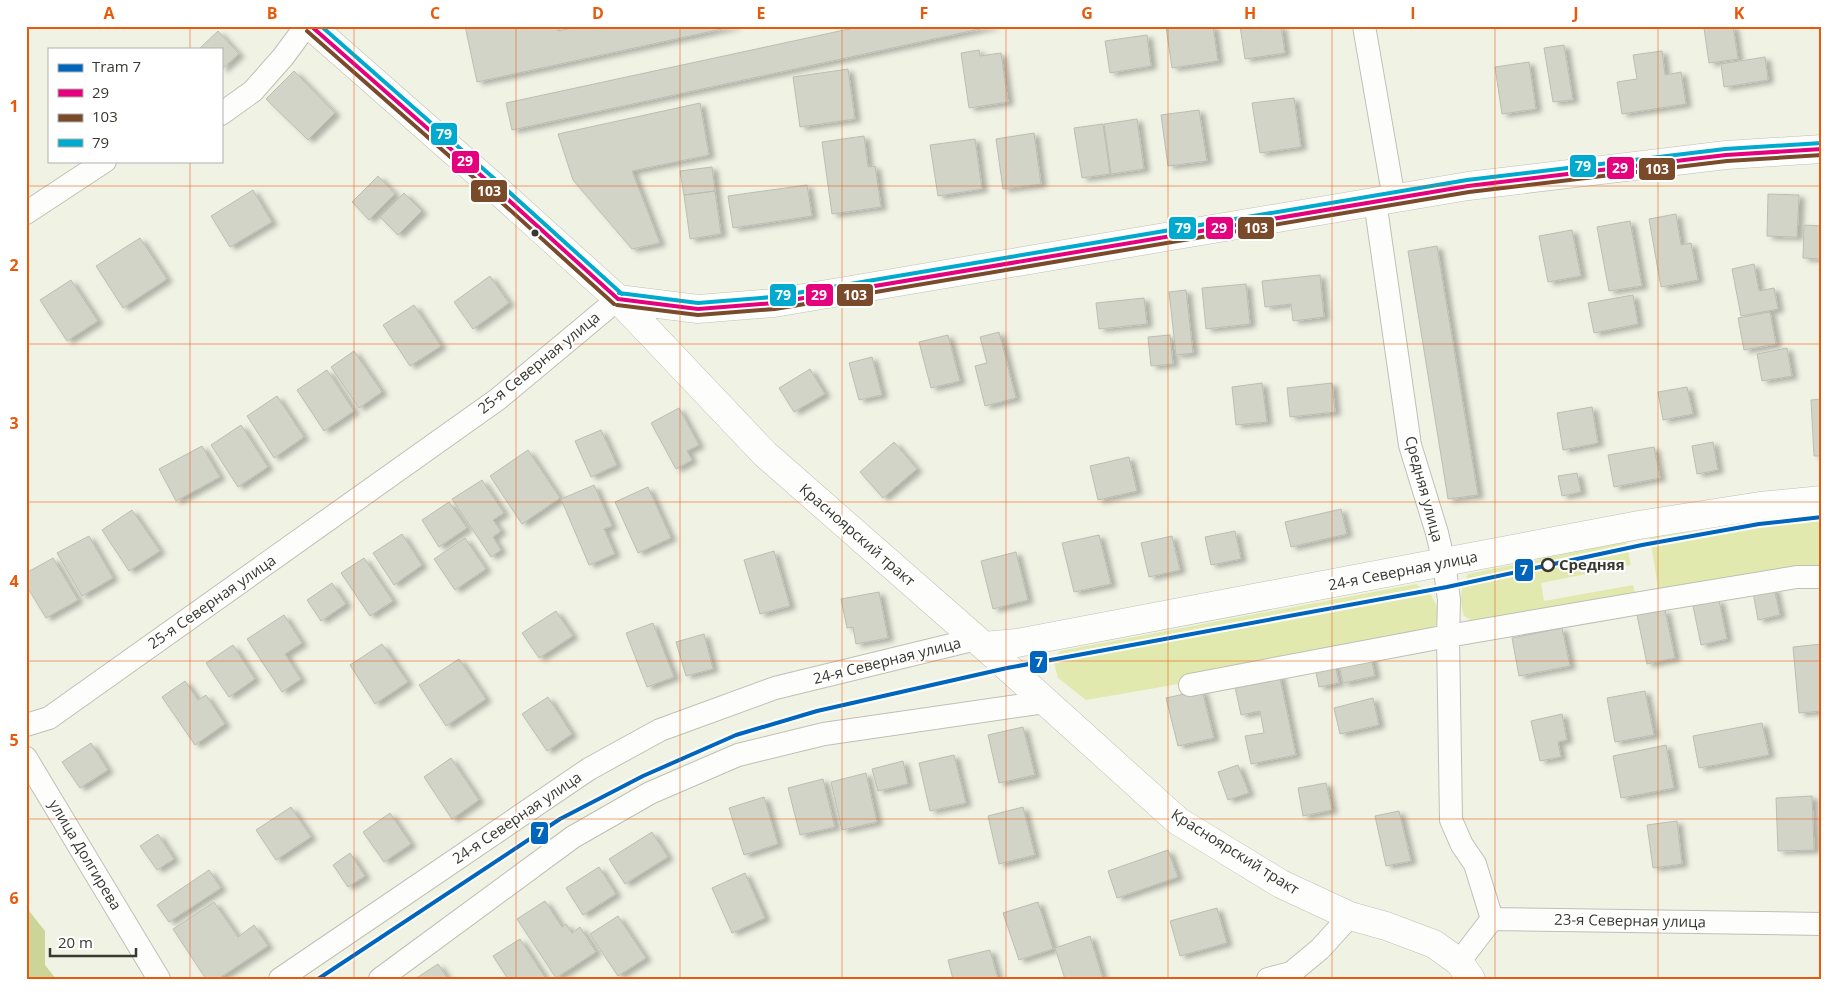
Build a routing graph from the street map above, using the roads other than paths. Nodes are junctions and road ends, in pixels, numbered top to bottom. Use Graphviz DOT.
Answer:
graph roads {
  1 [pos="306,26"];
  2 [pos="311,26"];
  3 [pos="1364,26"];
  4 [pos="222,113"];
  5 [pos="1822,149"];
  6 [pos="103,162"];
  7 [pos="1384,200"];
  8 [pos="26,212"];
  9 [pos="618,299"];
  10 [pos="1822,500"];
  11 [pos="1444,563"];
  12 [pos="1822,577"];
  13 [pos="1448,636"];
  14 [pos="980,642"];
  15 [pos="1190,684"];
  16 [pos="1045,702"];
  17 [pos="26,725"];
  18 [pos="26,758"];
  19 [pos="1350,916"];
  20 [pos="1492,919"];
  21 [pos="1822,924"];
  22 [pos="1465,971"];
  23 [pos="159,979"];
  24 [pos="280,979"];
  25 [pos="380,979"];
  26 [pos="1268,979"];
  1 -- 4 [label="street"];
  2 -- 9 [label="main road, Красноярский тракт"];
  3 -- 7 [label="street, Средняя улица"];
  5 -- 7 [label="main road"];
  6 -- 8 [label="street"];
  7 -- 9 [label="main road"];
  7 -- 11 [label="street, Средняя улица"];
  9 -- 14 [label="main road, Красноярский тракт"];
  9 -- 17 [label="street, 25-я Северная улица"];
  10 -- 11 [label="main road, 24-я Северная улица"];
  11 -- 13 [label="street, Средняя улица"];
  11 -- 14 [label="main road, 24-я Северная улица"];
  12 -- 13 [label="street"];
  13 -- 15 [label="street"];
  13 -- 20 [label="street, Средняя улица"];
  14 -- 16 [label="main road, Красноярский тракт"];
  14 -- 24 [label="street, 24-я Северная улица"];
  16 -- 19 [label="main road, Красноярский тракт"];
  16 -- 25 [label="street"];
  18 -- 23 [label="street, улица Долгирева"];
  19 -- 22 [label="main road, Красноярский тракт"];
  19 -- 26 [label="street"];
  20 -- 21 [label="street, 23-я Северная улица"];
  20 -- 22 [label="street"];
}
